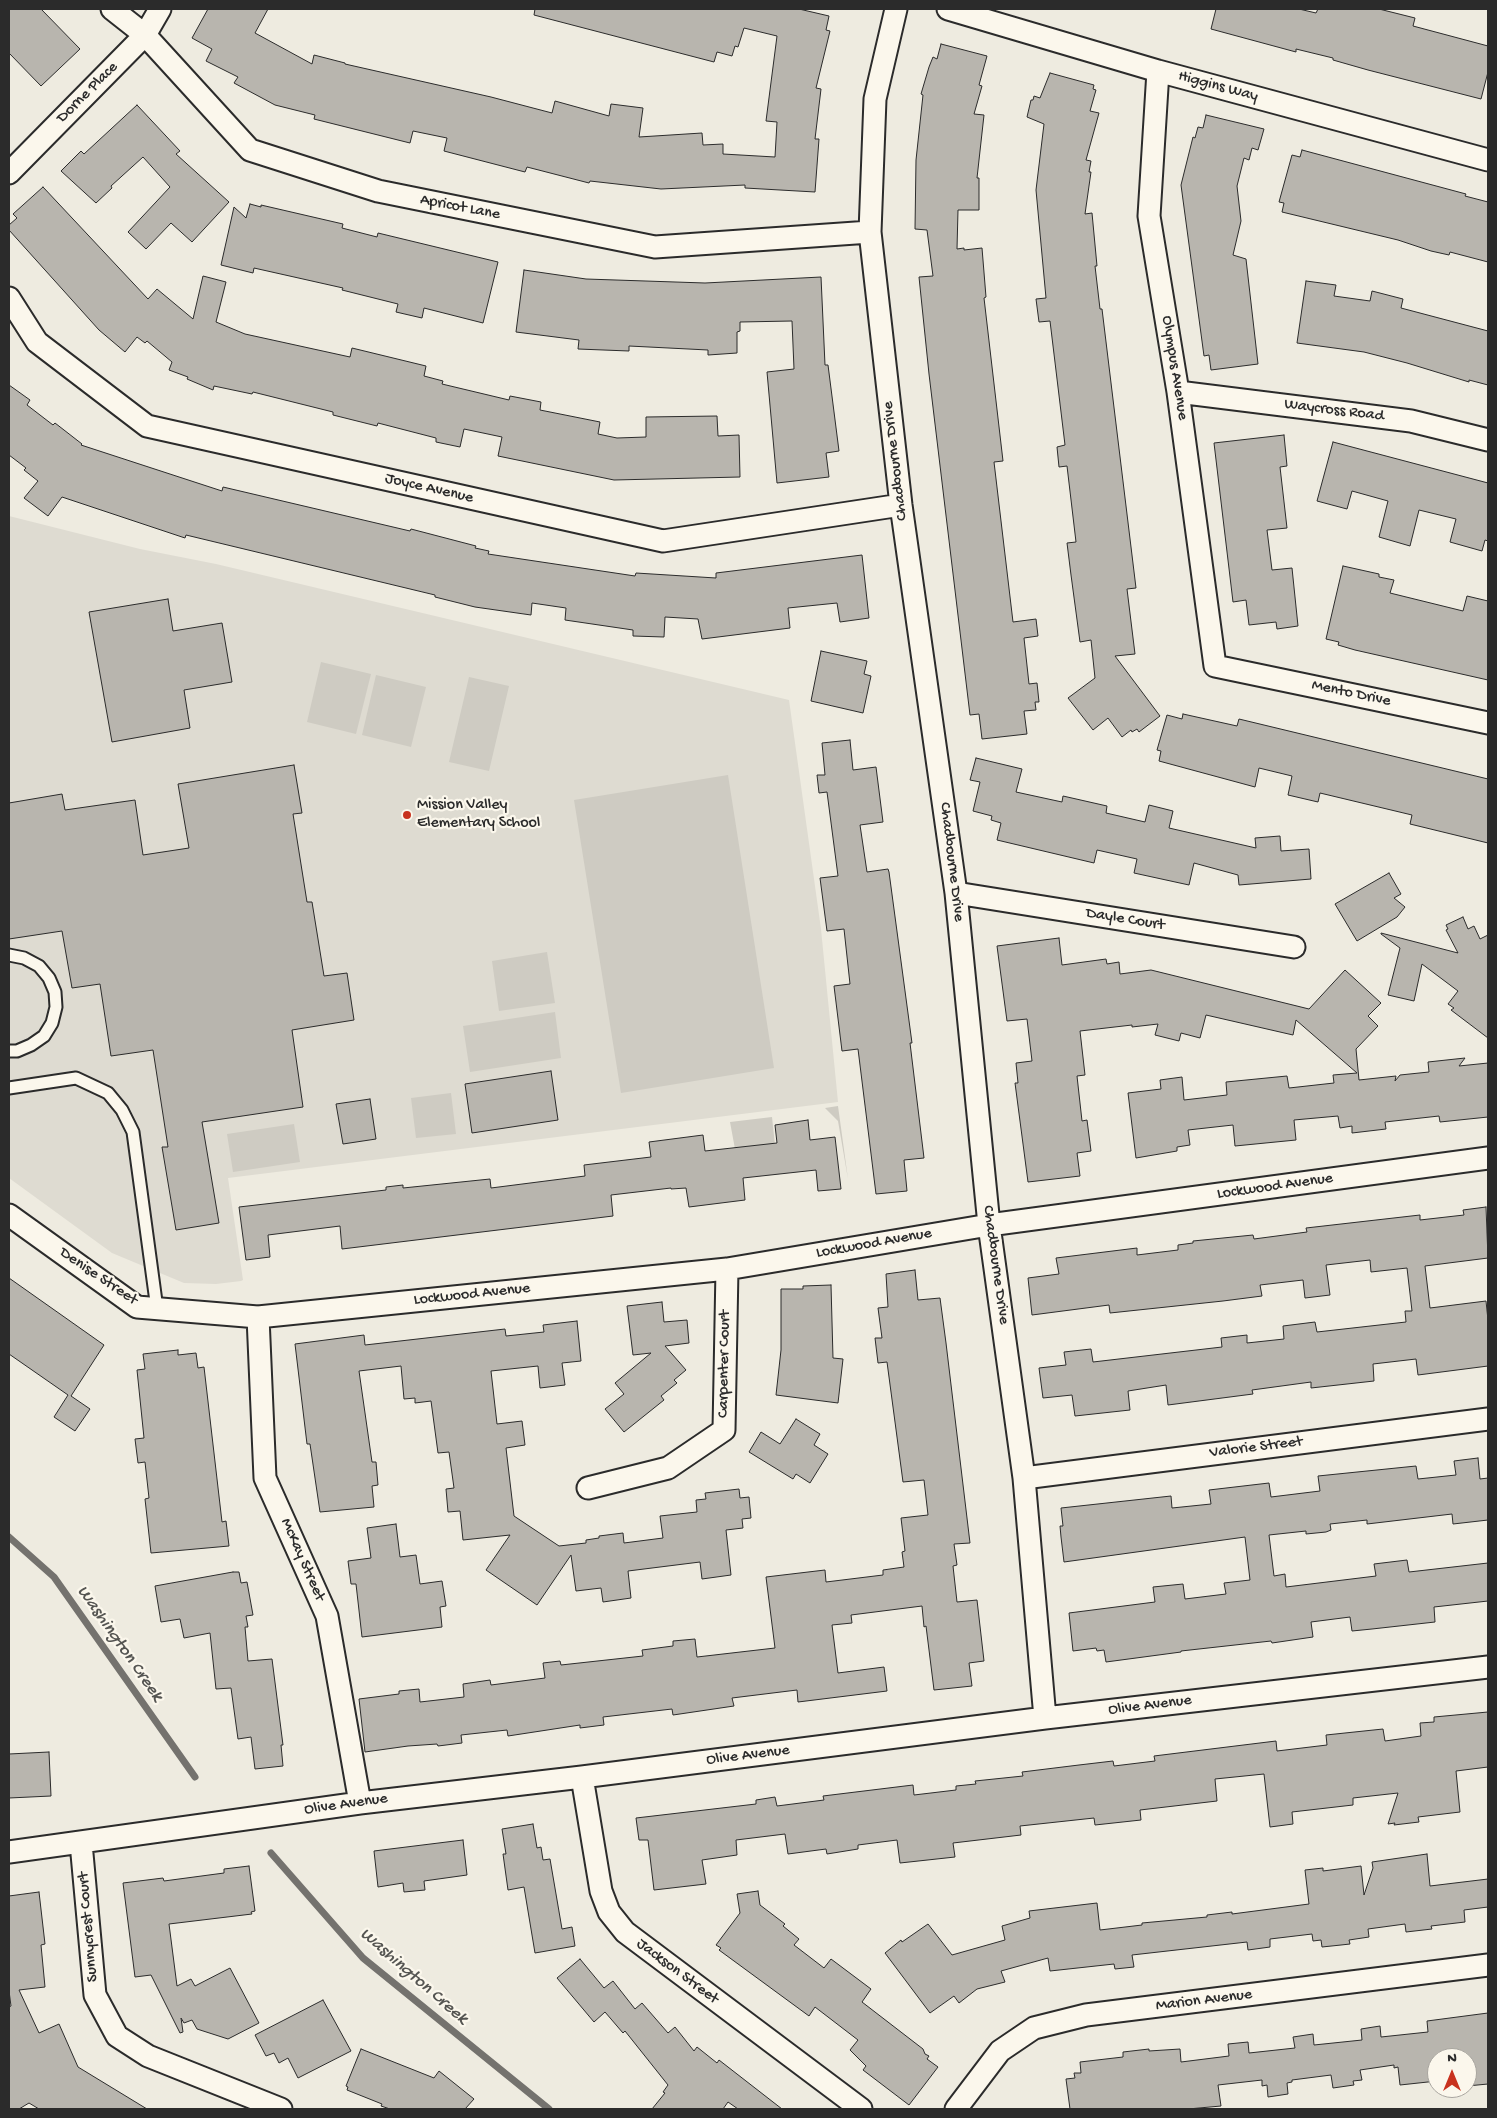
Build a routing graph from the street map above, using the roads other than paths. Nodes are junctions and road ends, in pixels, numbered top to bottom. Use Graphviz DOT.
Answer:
graph roads {
  1 [pos="112,9"];
  2 [pos="160,9"];
  3 [pos="896,9"];
  4 [pos="948,9"];
  5 [pos="145,35"];
  6 [pos="1158,71"];
  7 [pos="1488,160"];
  8 [pos="9,173"];
  9 [pos="870,232"];
  10 [pos="9,298"];
  11 [pos="1178,392"];
  12 [pos="1488,440"];
  13 [pos="901,505"];
  14 [pos="1214,666"];
  15 [pos="1488,723"];
  16 [pos="956,893"];
  17 [pos="1294,947"];
  18 [pos="9,955"];
  19 [pos="9,1051"];
  20 [pos="9,1088"];
  21 [pos="1488,1158"];
  22 [pos="9,1215"];
  23 [pos="989,1225"];
  24 [pos="727,1269"];
  25 [pos="157,1309"];
  26 [pos="258,1317"];
  27 [pos="1488,1419"];
  28 [pos="1024,1478"];
  29 [pos="588,1488"];
  30 [pos="1488,1667"];
  31 [pos="1045,1718"];
  32 [pos="582,1777"];
  33 [pos="360,1802"];
  34 [pos="81,1843"];
  35 [pos="9,1852"];
  36 [pos="1488,1965"];
  37 [pos="281,2109"];
  38 [pos="861,2109"];
  39 [pos="956,2109"];
  1 -- 5 [label="street, Apricot Lane"];
  2 -- 5 [label="street, Dorne Place"];
  3 -- 9 [label="street, Chadbourne Drive"];
  4 -- 6 [label="street, Higgins Way"];
  5 -- 8 [label="street, Dorne Place"];
  5 -- 9 [label="street, Apricot Lane"];
  6 -- 7 [label="street, Higgins Way"];
  6 -- 11 [label="street, Olympus Avenue"];
  9 -- 13 [label="street, Chadbourne Drive"];
  10 -- 13 [label="street, Joyce Avenue"];
  11 -- 12 [label="street, Waycross Road"];
  11 -- 14 [label="street, Olympus Avenue"];
  13 -- 16 [label="street, Chadbourne Drive"];
  14 -- 15 [label="street, Mento Drive"];
  16 -- 17 [label="street, Dayle Court"];
  16 -- 23 [label="street, Chadbourne Drive"];
  18 -- 19 [label="lane"];
  20 -- 25 [label="lane"];
  21 -- 23 [label="street, Lockwood Avenue"];
  22 -- 25 [label="street, Denise Street"];
  23 -- 24 [label="street, Lockwood Avenue"];
  23 -- 28 [label="street, Chadbourne Drive"];
  24 -- 26 [label="street, Lockwood Avenue"];
  24 -- 29 [label="street, Carpenter Court"];
  25 -- 26 [label="street, Denise Street"];
  26 -- 33 [label="street, McKay Street"];
  27 -- 28 [label="street, Valorie Street"];
  28 -- 31 [label="street, Chadbourne Drive"];
  30 -- 31 [label="street, Olive Avenue"];
  31 -- 32 [label="street, Olive Avenue"];
  32 -- 33 [label="street, Olive Avenue"];
  32 -- 38 [label="street, Jackson Street"];
  33 -- 34 [label="street, Olive Avenue"];
  34 -- 35 [label="street, Olive Avenue"];
  34 -- 37 [label="street, Sunnycrest Court"];
  36 -- 39 [label="street, Marion Avenue"];
}
